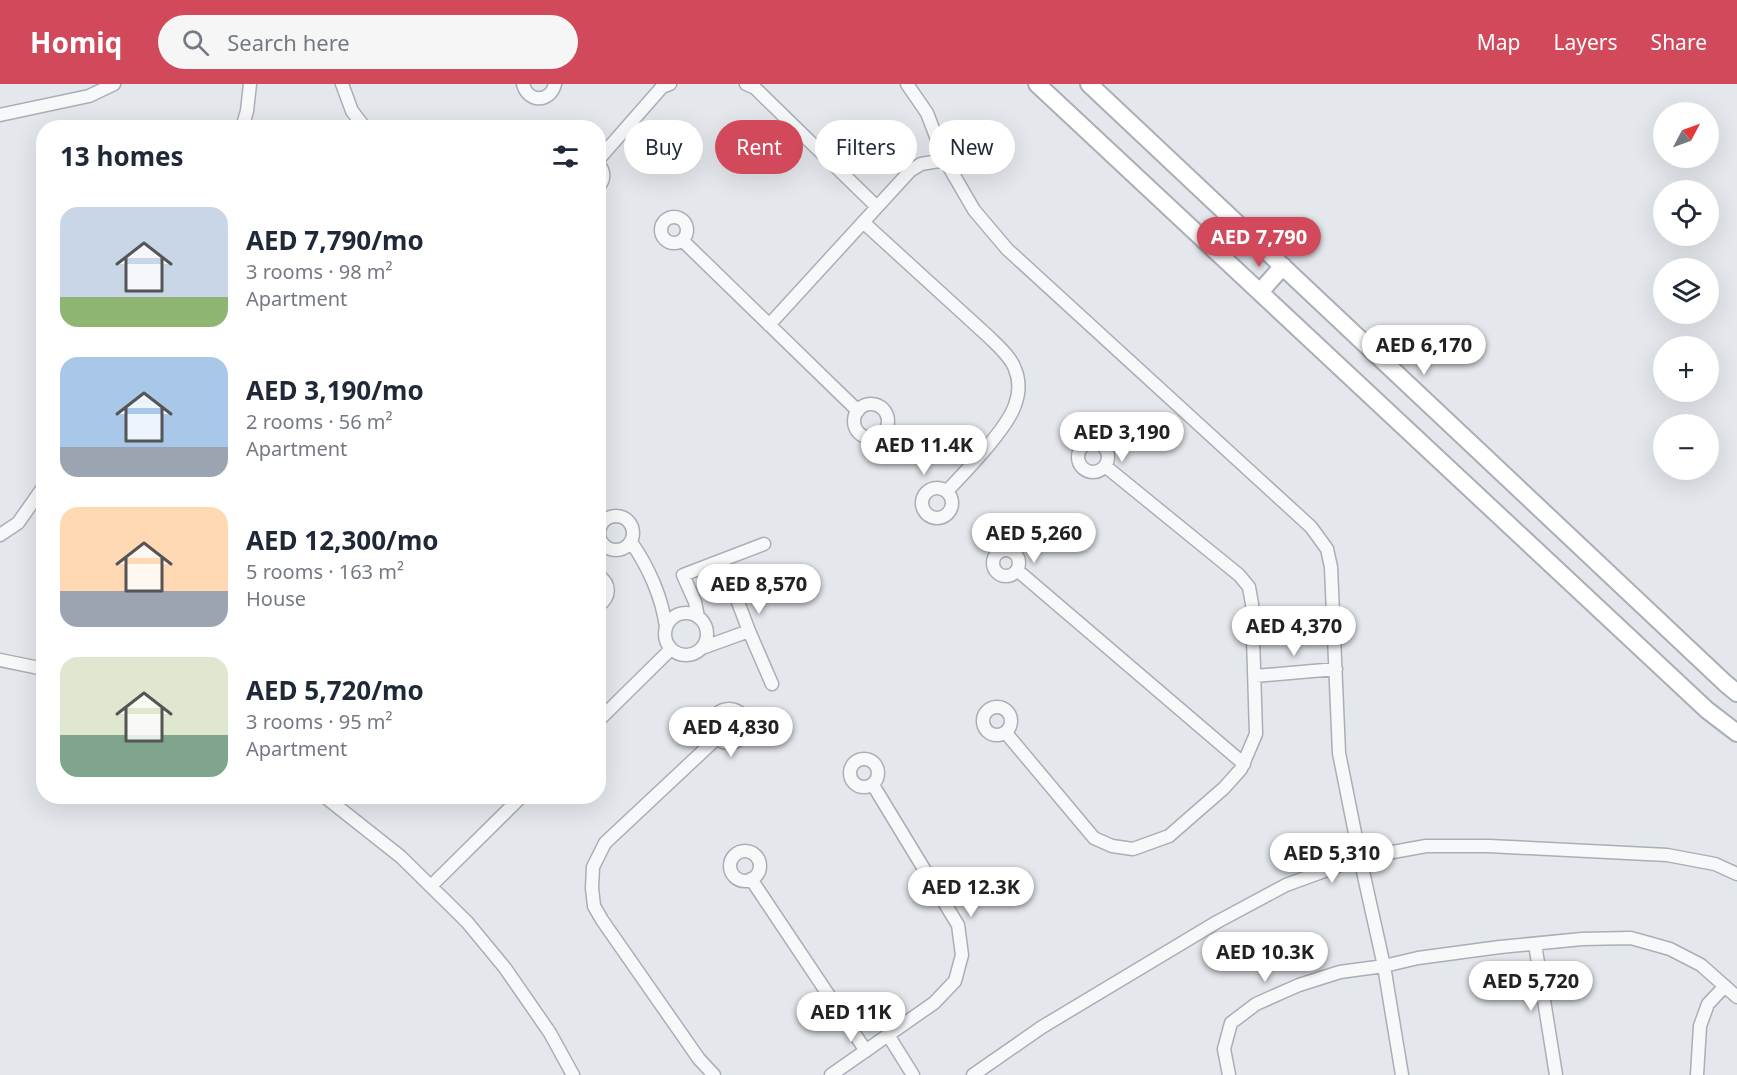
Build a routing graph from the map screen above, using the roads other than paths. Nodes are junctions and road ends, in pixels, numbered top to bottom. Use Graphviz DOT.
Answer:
graph roads {
  1 [pos="114,84"];
  2 [pos="250,84"];
  3 [pos="342,84"];
  4 [pos="523,84"];
  5 [pos="555,84"];
  6 [pos="670,84"];
  7 [pos="746,84"];
  8 [pos="907,84"];
  9 [pos="1037,84"];
  10 [pos="1089,84"];
  11 [pos="0,115"];
  12 [pos="244,120"];
  13 [pos="359,120"];
  14 [pos="930,120"];
  15 [pos="606,153"];
  16 [pos="929,163"];
  17 [pos="953,174"];
  18 [pos="877,207"];
  19 [pos="863,222"];
  20 [pos="682,240"];
  21 [pos="1283,266"];
  22 [pos="1260,292"];
  23 [pos="770,326"];
  24 [pos="858,411"];
  25 [pos="1105,466"];
  26 [pos="946,491"];
  27 [pos="36,497"];
  28 [pos="0,535"];
  29 [pos="631,542"];
  30 [pos="764,544"];
  31 [pos="722,560"];
  32 [pos="1017,570"];
  33 [pos="695,602"];
  34 [pos="685,613"];
  35 [pos="698,617"];
  36 [pos="667,618"];
  37 [pos="749,631"];
  38 [pos="707,635"];
  39 [pos="720,641"];
  40 [pos="702,648"];
  41 [pos="671,650"];
  42 [pos="0,660"];
  43 [pos="36,667"];
  44 [pos="1336,669"];
  45 [pos="1255,676"];
  46 [pos="772,684"];
  47 [pos="1737,693"];
  48 [pos="606,713"];
  49 [pos="1006,733"];
  50 [pos="1737,733"];
  51 [pos="717,738"];
  52 [pos="1244,764"];
  53 [pos="873,784"];
  54 [pos="334,804"];
  55 [pos="514,804"];
  56 [pos="1360,858"];
  57 [pos="1737,874"];
  58 [pos="751,879"];
  59 [pos="431,886"];
  60 [pos="1535,944"];
  61 [pos="1384,966"];
  62 [pos="1725,986"];
  63 [pos="1737,997"];
  64 [pos="888,1035"];
  65 [pos="866,1051"];
  66 [pos="573,1075"];
  67 [pos="714,1075"];
  68 [pos="831,1075"];
  69 [pos="913,1075"];
  70 [pos="973,1075"];
  71 [pos="1229,1075"];
  72 [pos="1402,1075"];
  73 [pos="1556,1075"];
  74 [pos="1697,1075"];
  1 -- 11 [label="street"];
  2 -- 12 [label="street"];
  3 -- 13 [label="street"];
  4 -- 5 [label="street"];
  6 -- 15 [label="street"];
  7 -- 18 [label="street"];
  8 -- 14 [label="street"];
  9 -- 22 [label="main road"];
  10 -- 21 [label="main road"];
  16 -- 18 [label="street"];
  17 -- 44 [label="street"];
  18 -- 19 [label="street"];
  19 -- 23 [label="street"];
  19 -- 26 [label="street"];
  20 -- 23 [label="street"];
  21 -- 22 [label="main road"];
  21 -- 47 [label="main road"];
  22 -- 50 [label="main road"];
  23 -- 24 [label="street"];
  25 -- 45 [label="street"];
  27 -- 28 [label="street"];
  29 -- 36 [label="street"];
  30 -- 31 [label="street"];
  31 -- 33 [label="street"];
  31 -- 37 [label="street"];
  32 -- 52 [label="street"];
  33 -- 34 [label="street"];
  33 -- 35 [label="street"];
  34 -- 35 [label="street"];
  34 -- 36 [label="street"];
  35 -- 38 [label="street"];
  36 -- 41 [label="street"];
  37 -- 39 [label="street"];
  37 -- 46 [label="street"];
  38 -- 39 [label="street"];
  38 -- 40 [label="street"];
  39 -- 40 [label="street"];
  40 -- 41 [label="street"];
  41 -- 48 [label="street"];
  42 -- 43 [label="street"];
  44 -- 45 [label="street"];
  44 -- 56 [label="street"];
  45 -- 52 [label="street"];
  49 -- 52 [label="street"];
  51 -- 67 [label="street"];
  53 -- 64 [label="street"];
  54 -- 59 [label="street"];
  55 -- 59 [label="street"];
  56 -- 57 [label="street"];
  56 -- 61 [label="street"];
  56 -- 70 [label="street"];
  58 -- 65 [label="street"];
  59 -- 66 [label="street"];
  60 -- 61 [label="street"];
  60 -- 62 [label="street"];
  60 -- 73 [label="street"];
  61 -- 71 [label="street"];
  61 -- 72 [label="street"];
  62 -- 63 [label="street"];
  62 -- 74 [label="street"];
  64 -- 65 [label="street"];
  64 -- 69 [label="street"];
  65 -- 68 [label="street"];
}
